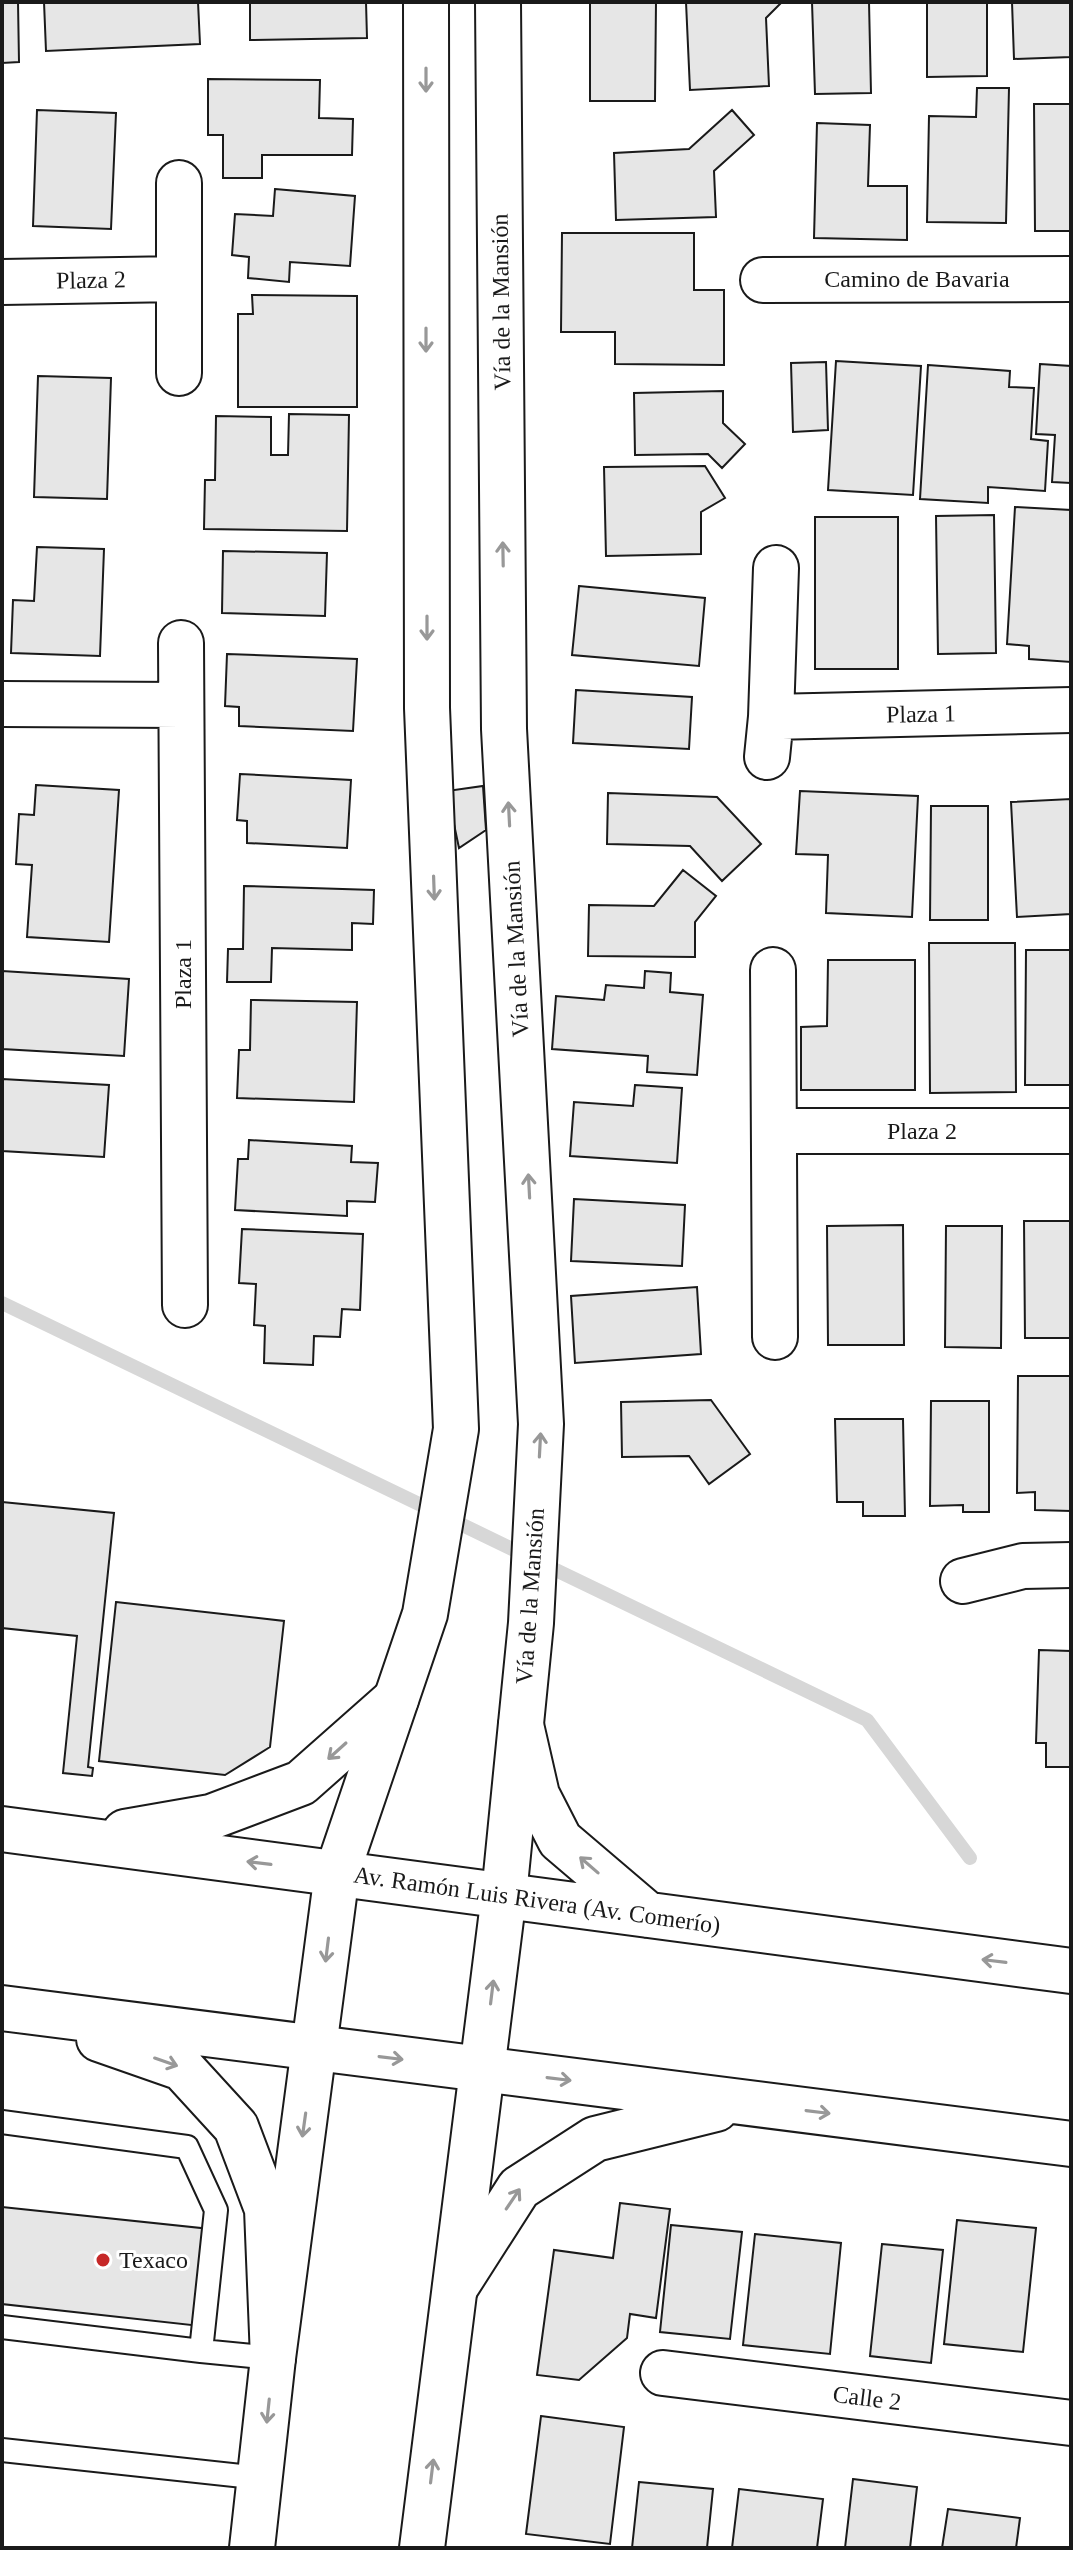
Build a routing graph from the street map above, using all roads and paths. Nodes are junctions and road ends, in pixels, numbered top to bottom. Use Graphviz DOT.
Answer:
graph roads {
  1 [pos="426,2"];
  2 [pos="498,2"];
  3 [pos="179,183"];
  4 [pos="179,279"];
  5 [pos="1071,279"];
  6 [pos="763,280"];
  7 [pos="2,282"];
  8 [pos="179,373"];
  9 [pos="776,568"];
  10 [pos="181,643"];
  11 [pos="2,704"];
  12 [pos="181,705"];
  13 [pos="1071,710"];
  14 [pos="773,970"];
  15 [pos="774,1131"];
  16 [pos="1071,1131"];
  17 [pos="185,1305"];
  18 [pos="775,1337"];
  19 [pos="1071,1565"];
  20 [pos="963,1581"];
  21 [pos="396,1699"];
  22 [pos="521,1725"];
  23 [pos="2,1829"];
  24 [pos="81,1840"];
  25 [pos="337,1873"];
  26 [pos="504,1895"];
  27 [pos="648,1915"];
  28 [pos="1071,1971"];
  29 [pos="8,2008"];
  30 [pos="314,2048"];
  31 [pos="482,2070"];
  32 [pos="741,2102"];
  33 [pos="2,2122"];
  34 [pos="1071,2144"];
  35 [pos="455,2288"];
  36 [pos="2,2327"];
  37 [pos="201,2351"];
  38 [pos="273,2358"];
  39 [pos="663,2373"];
  40 [pos="1071,2423"];
  41 [pos="2,2450"];
  42 [pos="261,2478"];
  43 [pos="252,2548"];
  44 [pos="422,2548"];
  1 -- 21 [label="street, one-way"];
  22 -- 2 [label="street, Vía de la Mansión, one-way"];
  3 -- 4 [label="street"];
  4 -- 7 [label="street, Plaza 2"];
  4 -- 8 [label="street"];
  5 -- 6 [label="street, Camino de Bavaria"];
  9 -- 13 [label="street, Plaza 1"];
  10 -- 12 [label="street, Plaza 1"];
  11 -- 12 [label="street"];
  12 -- 17 [label="street, Plaza 1"];
  14 -- 15 [label="street"];
  15 -- 16 [label="street, Plaza 2"];
  15 -- 18 [label="street"];
  19 -- 20 [label="street"];
  21 -- 24 [label="street, one-way"];
  21 -- 25 [label="street"];
  22 -- 26 [label="street, Vía de la Mansión"];
  27 -- 22 [label="street, one-way"];
  23 -- 24 [label="street, Av. Ramón Luis Rivera (Av. Comerío)"];
  25 -- 24 [label="street, Av. Ramón Luis Rivera (Av. Comerío), one-way"];
  25 -- 26 [label="street, Av. Ramón Luis Rivera (Av. Comerío)"];
  25 -- 30 [label="street, one-way"];
  26 -- 27 [label="street, Av. Ramón Luis Rivera (Av. Comerío)"];
  31 -- 26 [label="street, Vía de la Mansión, one-way"];
  28 -- 27 [label="street, Av. Ramón Luis Rivera (Av. Comerío), one-way"];
  29 -- 30 [label="street"];
  29 -- 38 [label="street, one-way"];
  30 -- 31 [label="street, one-way"];
  30 -- 38 [label="street, one-way"];
  31 -- 32 [label="street, one-way"];
  31 -- 35 [label="street, Vía de la Mansión"];
  32 -- 34 [label="street, one-way"];
  35 -- 32 [label="street, one-way"];
  33 -- 37 [label="lane"];
  44 -- 35 [label="street, Vía de la Mansión, one-way"];
  36 -- 37 [label="lane"];
  37 -- 38 [label="lane"];
  38 -- 42 [label="street, one-way"];
  39 -- 40 [label="street, Calle 2"];
  41 -- 42 [label="lane"];
  42 -- 43 [label="street"];
}
